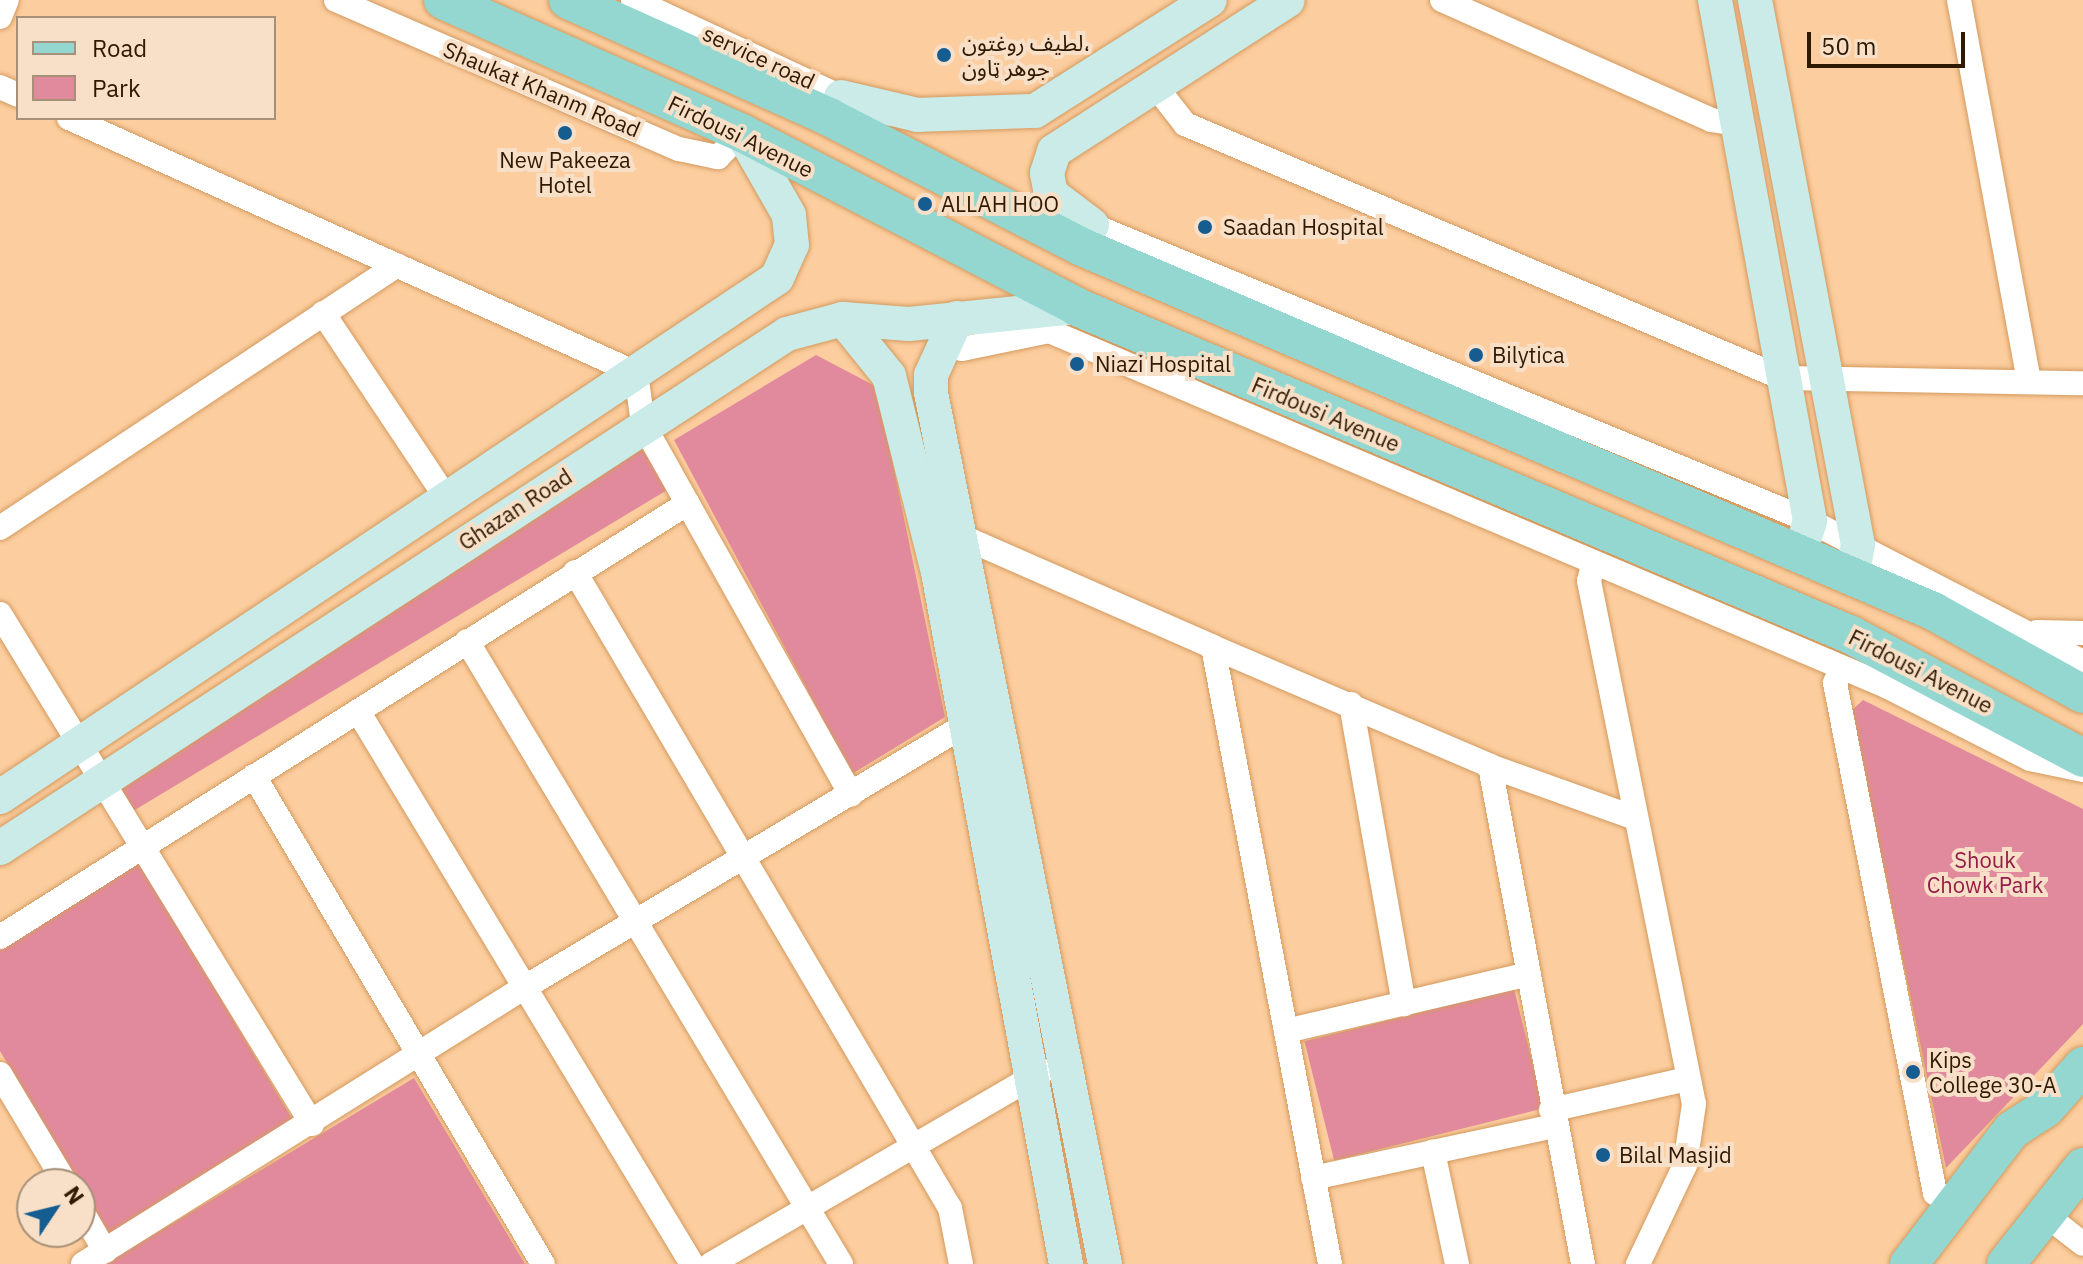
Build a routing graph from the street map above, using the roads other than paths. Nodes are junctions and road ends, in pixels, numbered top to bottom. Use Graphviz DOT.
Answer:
graph roads {
  1 [pos="7,0"];
  2 [pos="336,0"];
  3 [pos="443,0"];
  4 [pos="568,0"];
  5 [pos="633,0"];
  6 [pos="1210,0"];
  7 [pos="1288,0"];
  8 [pos="1442,0"];
  9 [pos="1715,0"];
  10 [pos="1755,0"];
  11 [pos="1959,0"];
  12 [pos="0,17"];
  13 [pos="1153,83"];
  14 [pos="835,107"];
  15 [pos="73,120"];
  16 [pos="1736,124"];
  17 [pos="742,133"];
  18 [pos="1087,236"];
  19 [pos="397,265"];
  20 [pos="1077,307"];
  21 [pos="323,313"];
  22 [pos="843,319"];
  23 [pos="950,332"];
  24 [pos="636,373"];
  25 [pos="1827,376"];
  26 [pos="1782,378"];
  27 [pos="2029,382"];
  28 [pos="2083,383"];
  29 [pos="643,424"];
  30 [pos="447,499"];
  31 [pos="1672,500"];
  32 [pos="688,503"];
  33 [pos="0,528"];
  34 [pos="963,537"];
  35 [pos="1805,537"];
  36 [pos="1598,548"];
  37 [pos="1855,560"];
  38 [pos="575,572"];
  39 [pos="0,614"];
  40 [pos="2035,632"];
  41 [pos="2083,633"];
  42 [pos="467,641"];
  43 [pos="1213,647"];
  44 [pos="2083,662"];
  45 [pos="1841,669"];
  46 [pos="2083,694"];
  47 [pos="1351,704"];
  48 [pos="358,711"];
  49 [pos="967,724"];
  50 [pos="83,741"];
  51 [pos="2083,758"];
  52 [pos="1490,766"];
  53 [pos="2083,770"];
  54 [pos="254,776"];
  55 [pos="102,780"];
  56 [pos="851,795"];
  57 [pos="0,797"];
  58 [pos="1635,818"];
  59 [pos="143,846"];
  60 [pos="0,848"];
  61 [pos="745,860"];
  62 [pos="636,921"];
  63 [pos="0,937"];
  64 [pos="1524,975"];
  65 [pos="525,987"];
  66 [pos="1404,1004"];
  67 [pos="1286,1031"];
  68 [pos="414,1058"];
  69 [pos="1069,1064"];
  70 [pos="2083,1066"];
  71 [pos="0,1074"];
  72 [pos="1029,1074"];
  73 [pos="1687,1079"];
  74 [pos="2046,1108"];
  75 [pos="1553,1118"];
  76 [pos="312,1124"];
  77 [pos="912,1141"];
  78 [pos="1433,1152"];
  79 [pos="2083,1167"];
  80 [pos="56,1168"];
  81 [pos="1313,1178"];
  82 [pos="1952,1204"];
  83 [pos="806,1206"];
  84 [pos="2075,1223"];
  85 [pos="96,1236"];
  86 [pos="105,1251"];
  87 [pos="1931,1263"];
  88 [pos="83,1264"];
  89 [pos="543,1264"];
  90 [pos="692,1264"];
  91 [pos="711,1264"];
  92 [pos="841,1264"];
  93 [pos="961,1264"];
  94 [pos="1066,1264"];
  95 [pos="1105,1264"];
  96 [pos="1330,1264"];
  97 [pos="1457,1264"];
  98 [pos="1583,1264"];
  99 [pos="1638,1264"];
  100 [pos="2006,1264"];
  101 [pos="2031,1264"];
  1 -- 12 [label="street"];
  2 -- 17 [label="street, Shaukat Khanm Road"];
  3 -- 17 [label="main road, Firdousi Avenue"];
  4 -- 14 [label="main road"];
  5 -- 14 [label="street, service road"];
  6 -- 14 [label="street"];
  7 -- 13 [label="street"];
  8 -- 16 [label="street"];
  9 -- 16 [label="street"];
  10 -- 25 [label="street"];
  11 -- 27 [label="street"];
  13 -- 18 [label="street"];
  13 -- 26 [label="street"];
  14 -- 18 [label="main road"];
  15 -- 19 [label="street"];
  16 -- 26 [label="street"];
  17 -- 20 [label="main road, Firdousi Avenue"];
  17 -- 24 [label="street, Ghazan Road"];
  18 -- 31 [label="main road"];
  18 -- 35 [label="street"];
  19 -- 21 [label="street"];
  19 -- 24 [label="street"];
  20 -- 23 [label="street, Ghazan Road"];
  20 -- 36 [label="main road, Firdousi Avenue"];
  21 -- 30 [label="street"];
  21 -- 33 [label="street"];
  22 -- 23 [label="street, Ghazan Road"];
  22 -- 29 [label="street, Ghazan Road"];
  22 -- 49 [label="street"];
  23 -- 34 [label="street"];
  23 -- 36 [label="street"];
  24 -- 29 [label="street"];
  24 -- 30 [label="street, Ghazan Road"];
  25 -- 26 [label="street"];
  25 -- 27 [label="street"];
  25 -- 37 [label="street"];
  26 -- 35 [label="street"];
  27 -- 28 [label="street"];
  29 -- 32 [label="street"];
  29 -- 55 [label="street, Ghazan Road"];
  30 -- 50 [label="street, Ghazan Road"];
  31 -- 35 [label="main road"];
  31 -- 36 [label="main road"];
  32 -- 38 [label="street"];
  32 -- 56 [label="street"];
  34 -- 43 [label="street"];
  34 -- 69 [label="street"];
  35 -- 37 [label="main road"];
  36 -- 45 [label="street"];
  36 -- 51 [label="main road, Firdousi Avenue"];
  36 -- 58 [label="street"];
  37 -- 40 [label="street"];
  37 -- 46 [label="main road"];
  38 -- 42 [label="street"];
  38 -- 61 [label="street"];
  39 -- 50 [label="street"];
  40 -- 41 [label="street"];
  40 -- 44 [label="street"];
  42 -- 48 [label="street"];
  42 -- 62 [label="street"];
  43 -- 47 [label="street"];
  43 -- 67 [label="street"];
  45 -- 53 [label="street"];
  45 -- 82 [label="street"];
  47 -- 52 [label="street"];
  47 -- 66 [label="street"];
  48 -- 54 [label="street"];
  48 -- 65 [label="street"];
  49 -- 56 [label="street"];
  49 -- 72 [label="street"];
  50 -- 55 [label="street"];
  50 -- 57 [label="street, Ghazan Road"];
  52 -- 58 [label="street"];
  52 -- 64 [label="street"];
  54 -- 59 [label="street"];
  54 -- 68 [label="street"];
  55 -- 59 [label="street"];
  55 -- 60 [label="street, Ghazan Road"];
  56 -- 61 [label="street"];
  58 -- 73 [label="street"];
  59 -- 63 [label="street"];
  59 -- 76 [label="street"];
  61 -- 62 [label="street"];
  61 -- 77 [label="street"];
  62 -- 65 [label="street"];
  62 -- 83 [label="street"];
  64 -- 66 [label="street"];
  64 -- 75 [label="street"];
  65 -- 68 [label="street"];
  65 -- 90 [label="street"];
  66 -- 67 [label="street"];
  67 -- 81 [label="street"];
  68 -- 76 [label="street"];
  68 -- 89 [label="street"];
  69 -- 72 [label="street"];
  69 -- 95 [label="street"];
  70 -- 74 [label="main road"];
  71 -- 80 [label="street"];
  72 -- 77 [label="street"];
  72 -- 94 [label="street"];
  73 -- 75 [label="street"];
  73 -- 99 [label="street"];
  74 -- 82 [label="main road"];
  74 -- 87 [label="main road"];
  75 -- 78 [label="street"];
  75 -- 98 [label="street"];
  76 -- 86 [label="street"];
  77 -- 83 [label="street"];
  77 -- 93 [label="street"];
  78 -- 81 [label="street"];
  78 -- 97 [label="street"];
  79 -- 100 [label="main road"];
  81 -- 96 [label="street"];
  82 -- 87 [label="main road"];
  83 -- 91 [label="street"];
  83 -- 92 [label="street"];
  84 -- 101 [label="main road"];
  85 -- 86 [label="street"];
  86 -- 88 [label="street"];
}
